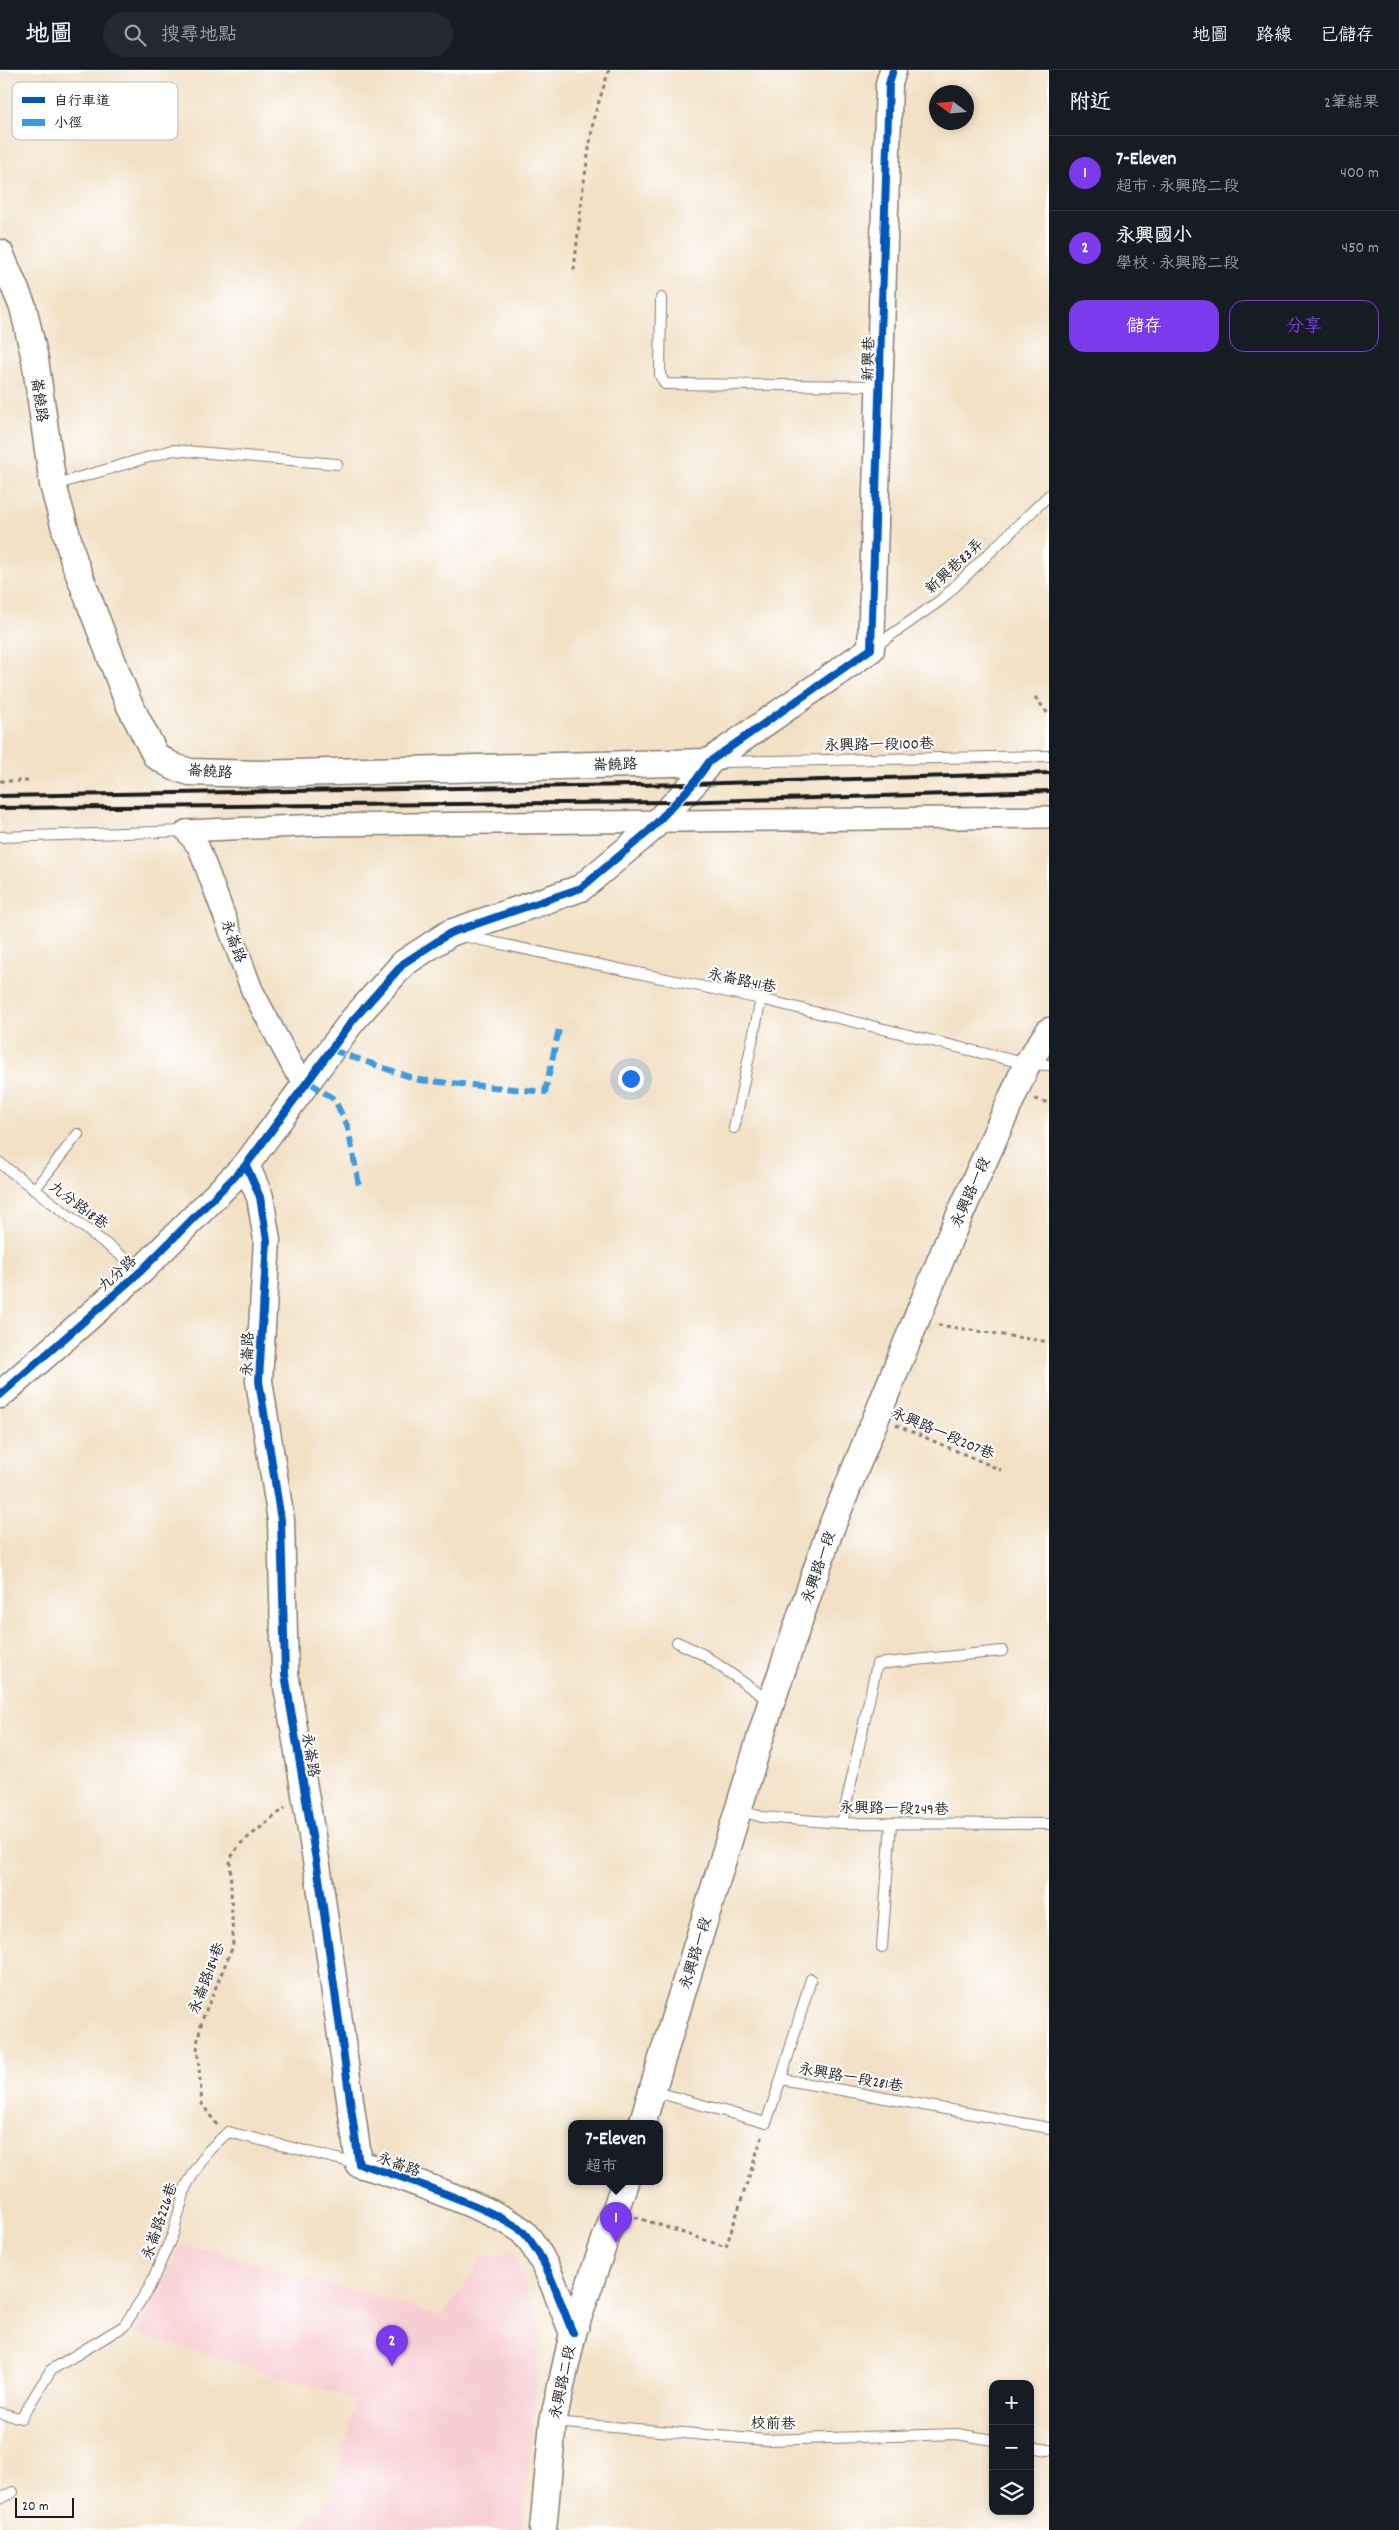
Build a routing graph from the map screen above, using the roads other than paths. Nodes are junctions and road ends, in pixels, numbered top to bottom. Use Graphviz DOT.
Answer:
graph roads {
  1 [pos="892,70"];
  2 [pos="1,257"];
  3 [pos="661,298"];
  4 [pos="881,386"];
  5 [pos="337,464"];
  6 [pos="53,486"];
  7 [pos="1049,495"];
  8 [pos="871,649"];
  9 [pos="1049,756"];
  10 [pos="709,762"];
  11 [pos="1049,817"];
  12 [pos="656,822"];
  13 [pos="186,831"];
  14 [pos="0,837"];
  15 [pos="450,933"];
  16 [pos="761,1000"];
  17 [pos="1049,1031"];
  18 [pos="1038,1064"];
  19 [pos="309,1082"];
  20 [pos="734,1128"];
  21 [pos="78,1134"];
  22 [pos="0,1163"];
  23 [pos="246,1165"];
  24 [pos="34,1190"];
  25 [pos="141,1270"];
  26 [pos="0,1395"];
  27 [pos="677,1642"];
  28 [pos="1002,1651"];
  29 [pos="771,1703"];
  30 [pos="739,1810"];
  31 [pos="842,1823"];
  32 [pos="891,1823"];
  33 [pos="1049,1824"];
  34 [pos="882,1947"];
  35 [pos="811,1979"];
  36 [pos="780,2079"];
  37 [pos="653,2091"];
  38 [pos="643,2120"];
  39 [pos="1049,2128"];
  40 [pos="359,2164"];
  41 [pos="624,2185"];
  42 [pos="573,2333"];
  43 [pos="0,2413"];
  44 [pos="553,2422"];
  45 [pos="989,2439"];
  46 [pos="1034,2448"];
  47 [pos="1049,2450"];
  48 [pos="13,2492"];
  49 [pos="0,2500"];
  50 [pos="543,2530"];
  1 -- 4 [label="street, 新興巷"];
  2 -- 6 [label="street, 崙饒路"];
  3 -- 4 [label="lane"];
  4 -- 8 [label="street, 新興巷"];
  5 -- 6 [label="lane"];
  6 -- 10 [label="street, 崙饒路"];
  7 -- 8 [label="lane, 新興巷83弄"];
  8 -- 10 [label="street"];
  9 -- 10 [label="lane, 永興路一段100巷"];
  10 -- 12 [label="street"];
  11 -- 12 [label="street"];
  12 -- 13 [label="street"];
  12 -- 15 [label="street"];
  13 -- 14 [label="lane"];
  13 -- 19 [label="street, 永崙路"];
  15 -- 16 [label="lane, 永崙路41巷"];
  15 -- 19 [label="street"];
  16 -- 18 [label="lane, 永崙路41巷"];
  16 -- 20 [label="lane"];
  17 -- 18 [label="street, 永興路一段"];
  18 -- 29 [label="street, 永興路一段"];
  19 -- 23 [label="street"];
  21 -- 24 [label="lane"];
  22 -- 24 [label="lane, 九分路18巷"];
  23 -- 25 [label="street, 九分路"];
  23 -- 40 [label="street, 永崙路"];
  24 -- 25 [label="lane, 九分路18巷"];
  25 -- 26 [label="street, 九分路"];
  27 -- 29 [label="lane"];
  28 -- 31 [label="lane"];
  29 -- 30 [label="street, 永興路一段"];
  30 -- 31 [label="lane, 永興路一段249巷"];
  30 -- 37 [label="street, 永興路一段"];
  31 -- 32 [label="lane, 永興路一段249巷"];
  32 -- 33 [label="lane, 永興路一段249巷"];
  32 -- 34 [label="lane"];
  35 -- 36 [label="lane"];
  36 -- 37 [label="lane, 永興路一段281巷"];
  36 -- 39 [label="lane, 永興路一段281巷"];
  37 -- 38 [label="street, 永興路一段"];
  40 -- 42 [label="street, 永崙路"];
  40 -- 43 [label="lane, 永崙路226巷"];
  41 -- 42 [label="street, 永興路二段"];
  42 -- 44 [label="street, 永興路二段"];
  44 -- 45 [label="lane, 校前巷"];
  44 -- 50 [label="street, 永興路二段"];
  46 -- 47 [label="lane"];
  48 -- 49 [label="lane"];
}
